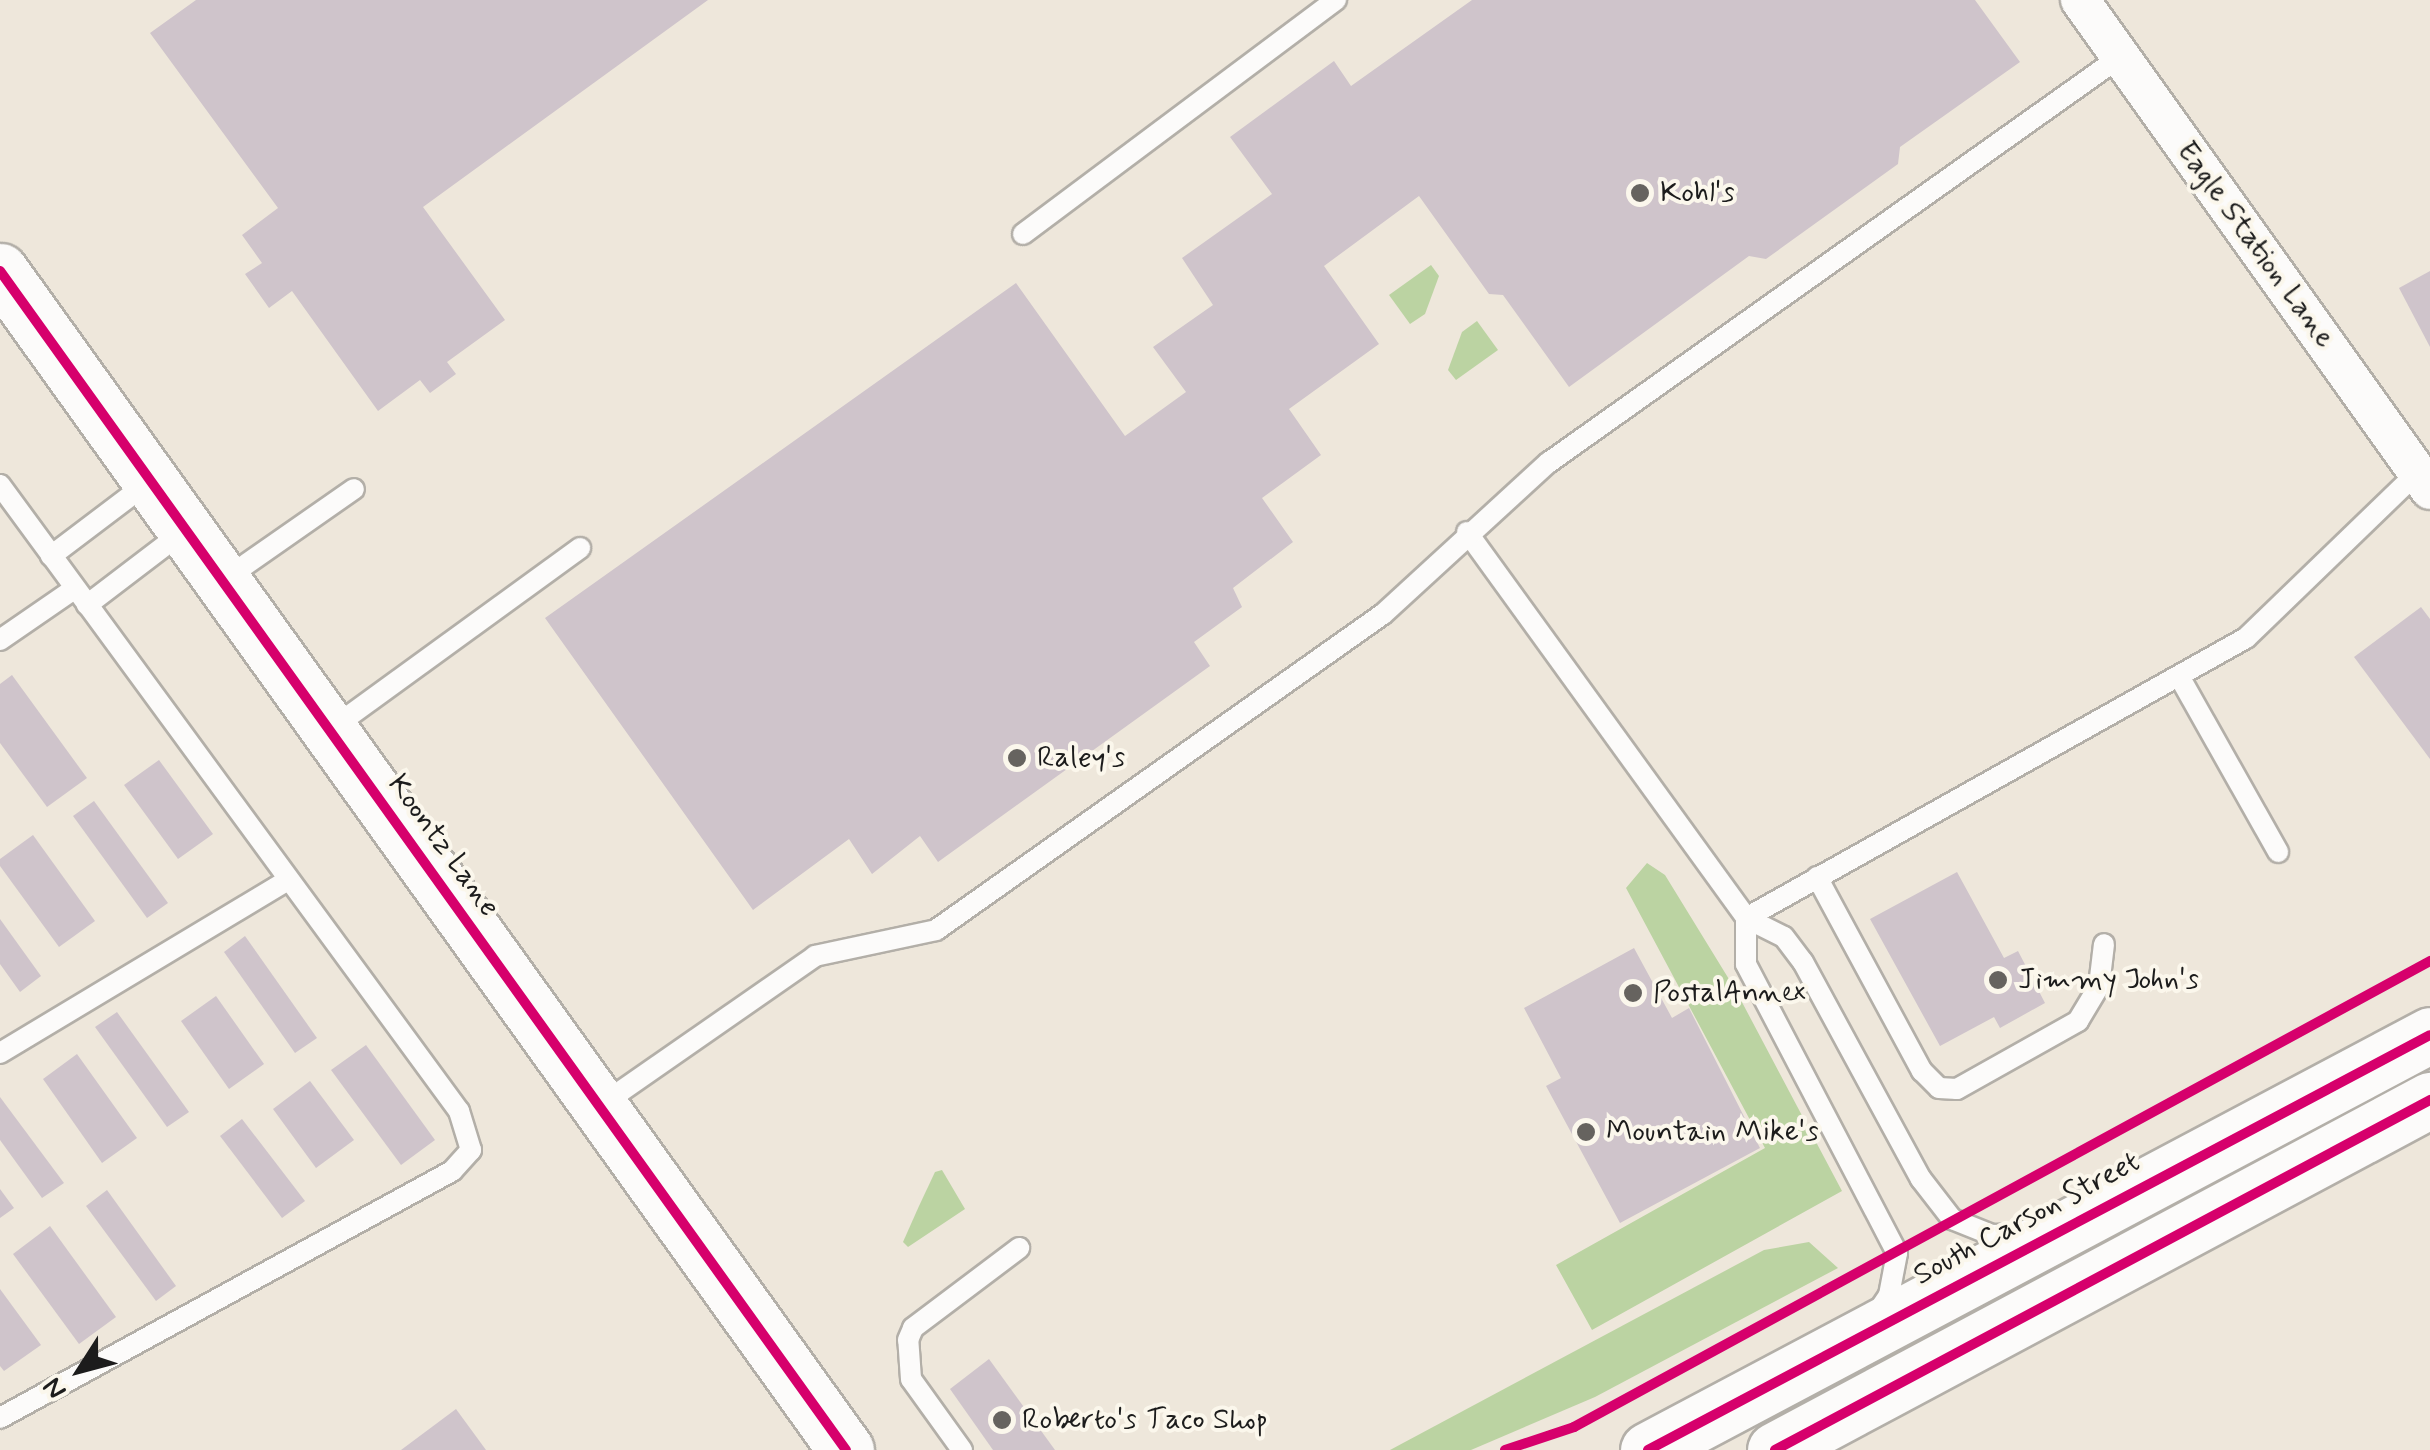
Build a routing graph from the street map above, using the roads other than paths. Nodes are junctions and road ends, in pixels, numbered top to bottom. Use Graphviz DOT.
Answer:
graph roads {
  1 [pos="1336,0"];
  2 [pos="2080,0"];
  3 [pos="2120,57"];
  4 [pos="1023,234"];
  5 [pos="0,270"];
  6 [pos="2426,475"];
  7 [pos="151,480"];
  8 [pos="0,485"];
  9 [pos="354,488"];
  10 [pos="186,530"];
  11 [pos="1467,532"];
  12 [pos="580,548"];
  13 [pos="51,556"];
  14 [pos="222,581"];
  15 [pos="80,597"];
  16 [pos="0,640"];
  17 [pos="2179,676"];
  18 [pos="330,730"];
  19 [pos="2278,852"];
  20 [pos="1817,877"];
  21 [pos="288,880"];
  22 [pos="1746,918"];
  23 [pos="2104,944"];
  24 [pos="2430,1034"];
  25 [pos="0,1053"];
  26 [pos="2430,1100"];
  27 [pos="600,1106"];
  28 [pos="2054,1232"];
  29 [pos="1019,1248"];
  30 [pos="1861,1335"];
  31 [pos="0,1418"];
  32 [pos="846,1450"];
  33 [pos="962,1450"];
  34 [pos="1648,1450"];
  35 [pos="1775,1450"];
  1 -- 4 [label="lane"];
  2 -- 3 [label="street, Eagle Station Lane"];
  3 -- 6 [label="street, Eagle Station Lane"];
  3 -- 11 [label="lane"];
  5 -- 7 [label="main road, Koontz Lane"];
  6 -- 17 [label="lane"];
  7 -- 10 [label="main road, Koontz Lane"];
  7 -- 13 [label="lane"];
  8 -- 13 [label="lane"];
  9 -- 14 [label="lane"];
  10 -- 14 [label="main road, Koontz Lane"];
  10 -- 15 [label="lane"];
  11 -- 22 [label="lane"];
  11 -- 27 [label="lane"];
  12 -- 18 [label="lane"];
  13 -- 15 [label="lane"];
  14 -- 18 [label="main road, Koontz Lane"];
  15 -- 16 [label="lane"];
  15 -- 21 [label="lane"];
  17 -- 19 [label="lane"];
  17 -- 20 [label="lane"];
  18 -- 27 [label="main road, Koontz Lane"];
  20 -- 22 [label="lane"];
  20 -- 23 [label="lane"];
  21 -- 25 [label="lane"];
  21 -- 31 [label="lane"];
  22 -- 28 [label="lane"];
  22 -- 30 [label="lane"];
  24 -- 28 [label="main road, South Carson Street"];
  26 -- 35 [label="main road"];
  27 -- 32 [label="main road, Koontz Lane"];
  28 -- 30 [label="main road, South Carson Street"];
  29 -- 33 [label="lane"];
  30 -- 34 [label="main road, South Carson Street"];
}
